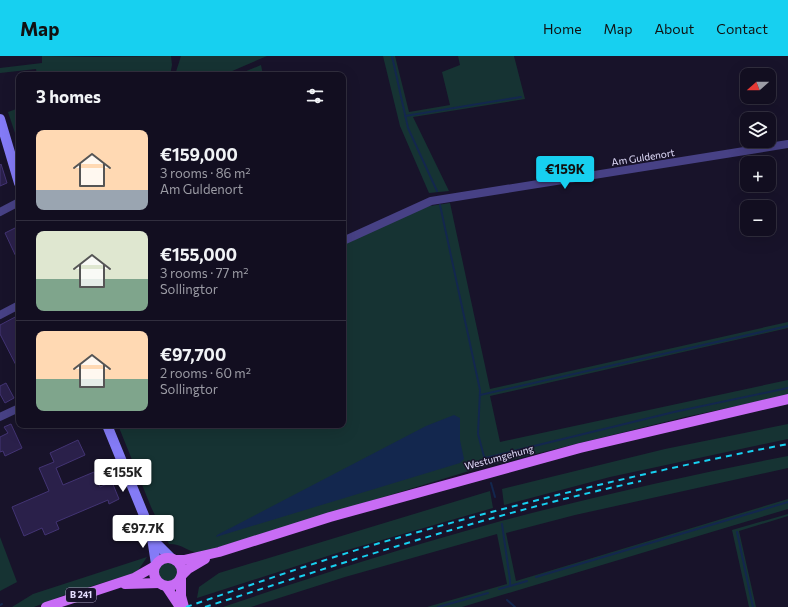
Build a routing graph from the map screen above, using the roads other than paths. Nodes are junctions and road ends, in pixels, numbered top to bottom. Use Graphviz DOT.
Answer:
graph roads {
  1 [pos="0,119"];
  2 [pos="788,144"];
  3 [pos="16,161"];
  4 [pos="16,204"];
  5 [pos="0,212"];
  6 [pos="346,240"];
  7 [pos="16,306"];
  8 [pos="0,314"];
  9 [pos="788,400"];
  10 [pos="16,409"];
  11 [pos="0,417"];
  12 [pos="108,428"];
  13 [pos="150,530"];
  14 [pos="219,552"];
  15 [pos="173,559"];
  16 [pos="155,565"];
  17 [pos="182,576"];
  18 [pos="117,585"];
  19 [pos="162,585"];
  20 [pos="46,607"];
  21 [pos="180,607"];
  22 [pos="184,607"];
  1 -- 3 [label="main road"];
  2 -- 6 [label="street, Am Guldenort"];
  4 -- 5 [label="street"];
  7 -- 8 [label="street"];
  9 -- 14 [label="main road, Westumgehung"];
  10 -- 11 [label="street"];
  12 -- 13 [label="main road"];
  13 -- 15 [label="main road"];
  13 -- 16 [label="main road"];
  14 -- 15 [label="main road, Westumgehung"];
  14 -- 17 [label="main road, Westumgehung"];
  15 -- 16 [label="main road, B 241"];
  15 -- 17 [label="main road"];
  16 -- 18 [label="main road, B 241"];
  16 -- 19 [label="main road"];
  17 -- 19 [label="main road, B 241"];
  17 -- 22 [label="main road"];
  18 -- 19 [label="main road, B 241"];
  18 -- 20 [label="main road, B 241"];
  19 -- 21 [label="main road"];
}
